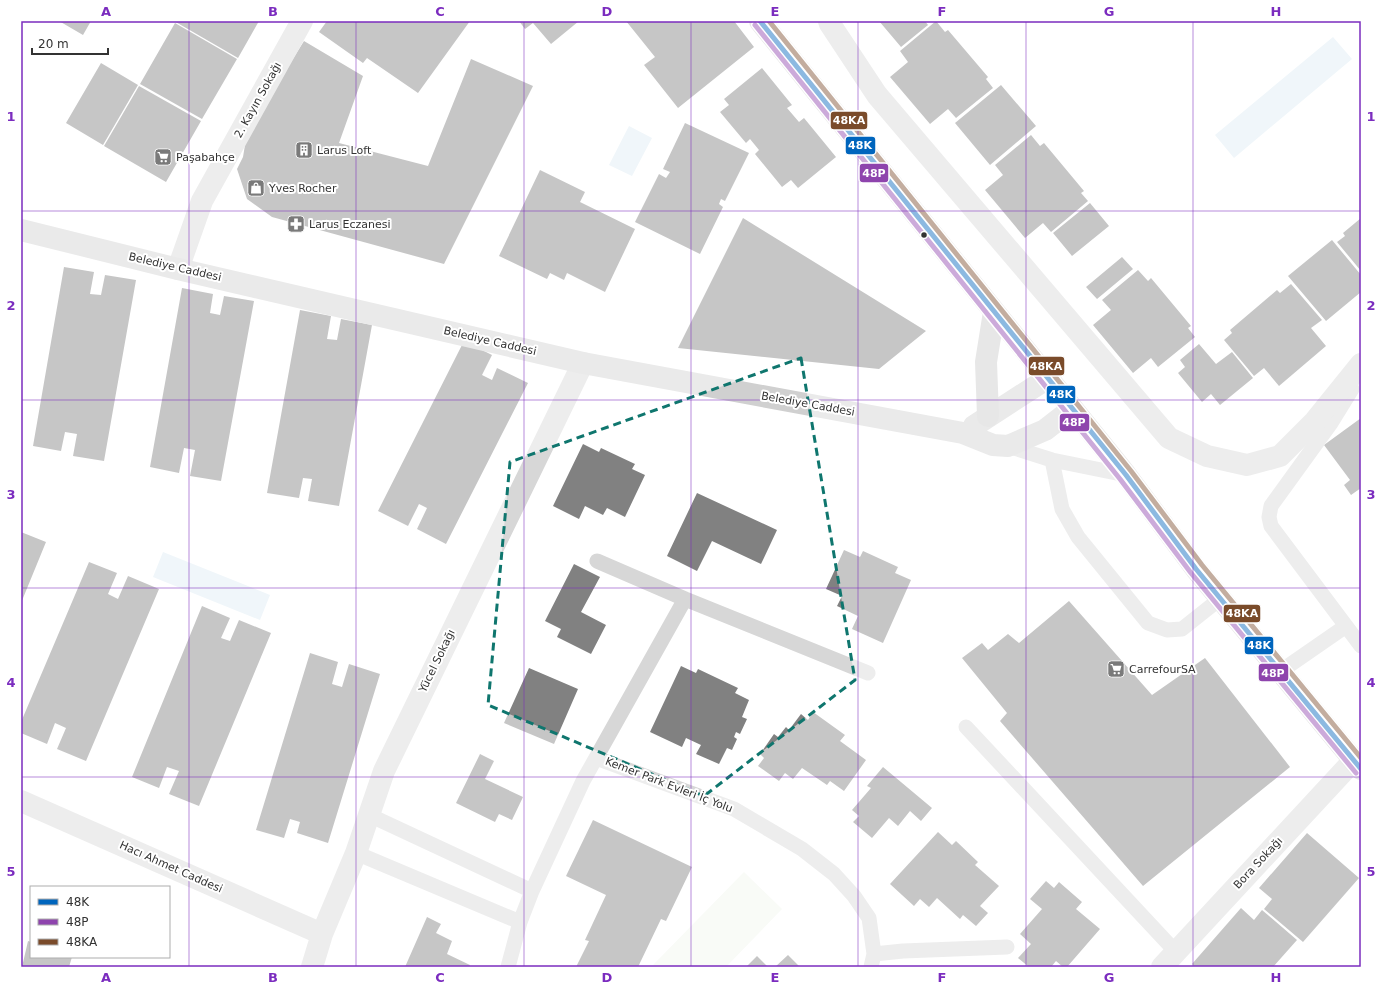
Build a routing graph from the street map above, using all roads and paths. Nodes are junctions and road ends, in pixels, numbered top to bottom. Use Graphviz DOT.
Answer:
graph roads {
  1 [pos="302,21"];
  2 [pos="760,21"];
  3 [pos="829,21"];
  4 [pos="21,230"];
  5 [pos="178,268"];
  6 [pos="994,312"];
  7 [pos="583,363"];
  8 [pos="1361,364"];
  9 [pos="1361,375"];
  10 [pos="1048,378"];
  11 [pos="1072,409"];
  12 [pos="988,416"];
  13 [pos="963,433"];
  14 [pos="1008,446"];
  15 [pos="1052,460"];
  16 [pos="1126,475"];
  17 [pos="597,561"];
  18 [pos="1221,598"];
  19 [pos="685,599"];
  20 [pos="1346,626"];
  21 [pos="1361,646"];
  22 [pos="1281,671"];
  23 [pos="868,673"];
  24 [pos="966,727"];
  25 [pos="596,758"];
  26 [pos="1357,764"];
  27 [pos="21,801"];
  28 [pos="369,815"];
  29 [pos="356,853"];
  30 [pos="532,891"];
  31 [pos="520,922"];
  32 [pos="322,934"];
  33 [pos="1007,947"];
  34 [pos="1169,959"];
  35 [pos="873,960"];
  36 [pos="312,967"];
  37 [pos="508,967"];
  1 -- 5 [label="street, 2. Kayın Sokağı"];
  2 -- 6 [label="main road"];
  3 -- 8 [label="street"];
  4 -- 5 [label="main road, Belediye Caddesi"];
  5 -- 7 [label="main road, Belediye Caddesi"];
  6 -- 10 [label="main road"];
  6 -- 12 [label="main road"];
  7 -- 13 [label="main road, Belediye Caddesi"];
  7 -- 28 [label="street, Yücel Sokağı"];
  9 -- 20 [label="lane"];
  10 -- 11 [label="main road"];
  10 -- 12 [label="main road"];
  11 -- 14 [label="main road"];
  11 -- 16 [label="main road"];
  12 -- 13 [label="main road"];
  13 -- 14 [label="main road, Belediye Caddesi"];
  14 -- 15 [label="lane"];
  15 -- 16 [label="lane"];
  15 -- 18 [label="lane"];
  16 -- 18 [label="main road"];
  17 -- 19 [label="lane"];
  18 -- 22 [label="main road"];
  19 -- 23 [label="lane"];
  19 -- 25 [label="lane, Kemer Park Evleri İç Yolu"];
  20 -- 21 [label="lane"];
  20 -- 22 [label="lane"];
  22 -- 26 [label="main road"];
  24 -- 34 [label="lane"];
  25 -- 30 [label="lane, Kemer Park Evleri İç Yolu"];
  25 -- 35 [label="lane, Kemer Park Evleri İç Yolu"];
  26 -- 34 [label="street, Bora Sokağı"];
  27 -- 32 [label="street, Hacı Ahmet Caddesi"];
  28 -- 29 [label="street, Yücel Sokağı"];
  28 -- 30 [label="lane"];
  29 -- 31 [label="lane"];
  29 -- 32 [label="street, Yücel Sokağı"];
  30 -- 31 [label="lane, Kemer Park Evleri İç Yolu"];
  31 -- 37 [label="lane, Kemer Park Evleri İç Yolu"];
  32 -- 36 [label="street, Yücel Sokağı"];
  33 -- 35 [label="lane"];
}
